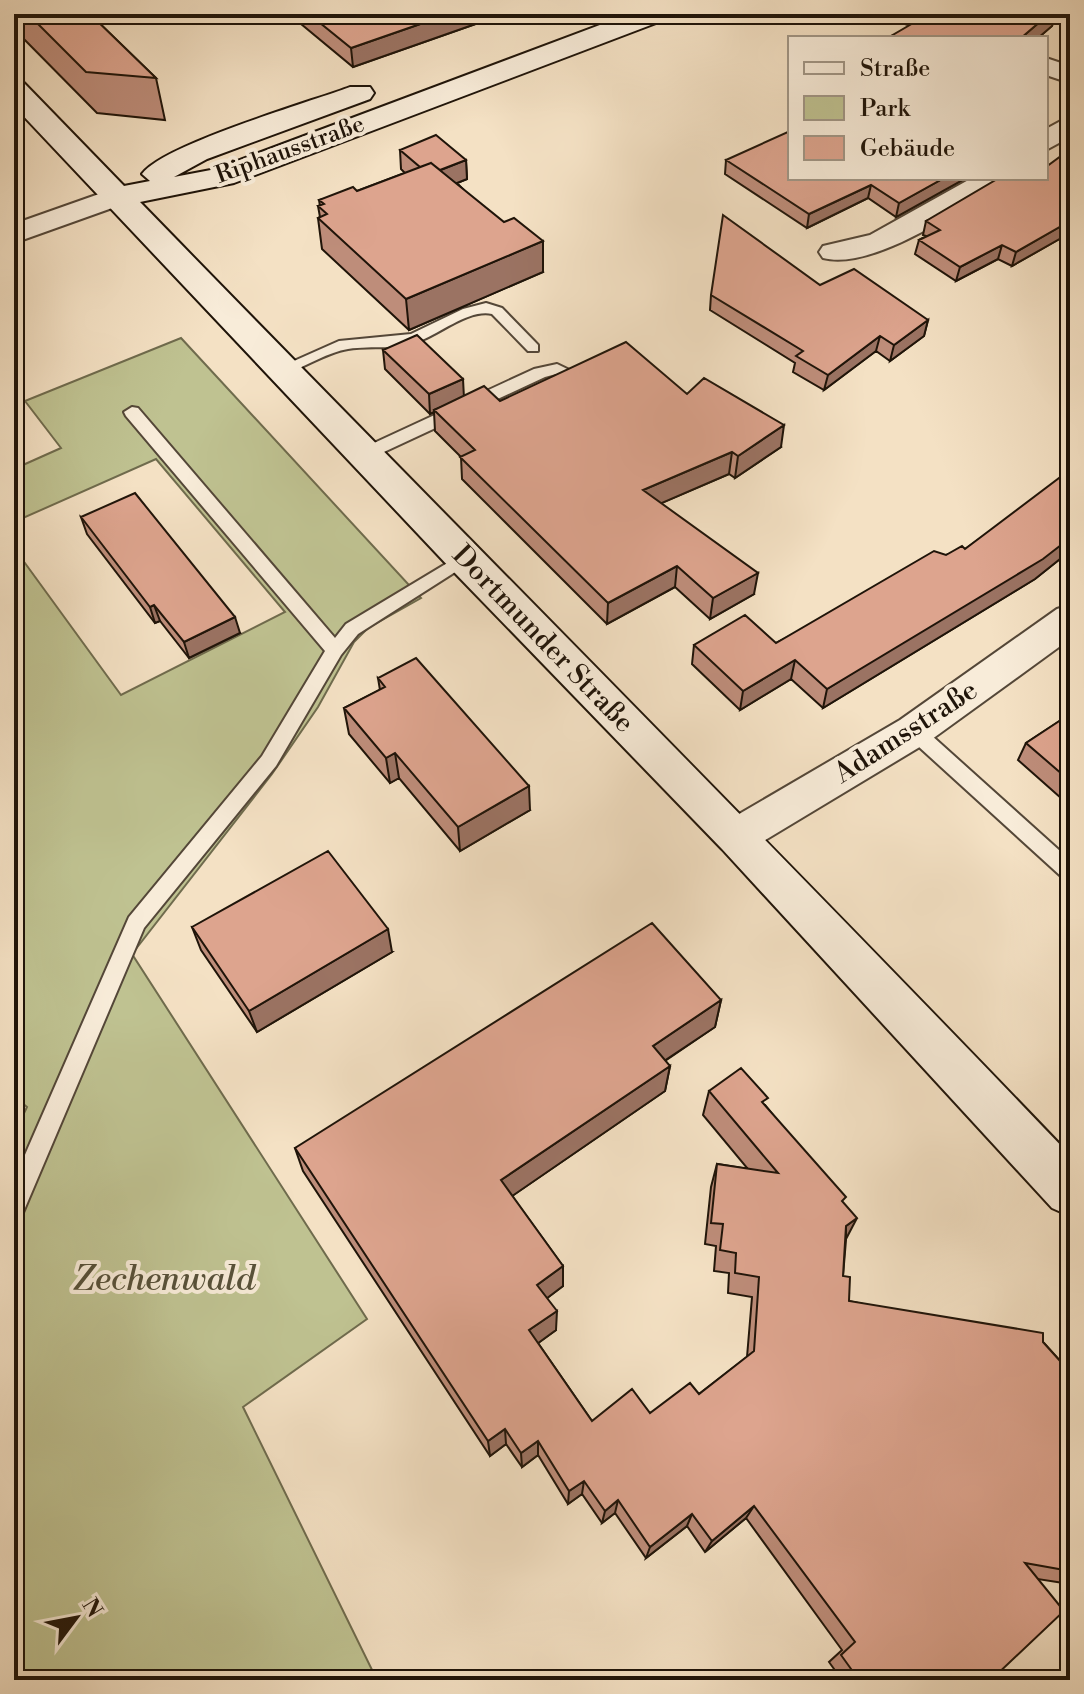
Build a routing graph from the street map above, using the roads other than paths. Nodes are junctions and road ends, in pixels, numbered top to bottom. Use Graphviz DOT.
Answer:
graph roads {
  1 [pos="654,14"];
  2 [pos="904,14"];
  3 [pos="959,36"];
  4 [pos="1048,67"];
  5 [pos="1070,75"];
  6 [pos="382,84"];
  7 [pos="14,89"];
  8 [pos="1070,124"];
  9 [pos="1048,140"];
  10 [pos="989,180"];
  11 [pos="116,197"];
  12 [pos="14,234"];
  13 [pos="834,252"];
  14 [pos="533,348"];
  15 [pos="284,369"];
  16 [pos="580,379"];
  17 [pos="132,412"];
  18 [pos="365,454"];
  19 [pos="465,560"];
  20 [pos="1070,619"];
  21 [pos="335,650"];
  22 [pos="914,731"];
  23 [pos="737,836"];
  24 [pos="1070,872"];
  25 [pos="1070,1191"];
  26 [pos="14,1207"];
  1 -- 11 [label="main road, Riphausstraße"];
  2 -- 3 [label="street"];
  4 -- 5 [label="street"];
  6 -- 11 [label="main road, Riphausstraße"];
  7 -- 11 [label="main road, Dortmunder Straße"];
  8 -- 9 [label="street"];
  10 -- 13 [label="street"];
  11 -- 12 [label="street"];
  11 -- 15 [label="main road, Dortmunder Straße"];
  14 -- 15 [label="lane"];
  15 -- 18 [label="main road, Dortmunder Straße"];
  16 -- 18 [label="lane"];
  17 -- 21 [label="lane"];
  18 -- 19 [label="main road, Dortmunder Straße"];
  19 -- 21 [label="lane"];
  19 -- 23 [label="main road, Dortmunder Straße"];
  20 -- 22 [label="street, Adamsstraße"];
  21 -- 26 [label="lane"];
  22 -- 23 [label="street, Adamsstraße"];
  22 -- 24 [label="lane"];
  23 -- 25 [label="main road, Dortmunder Straße"];
}
